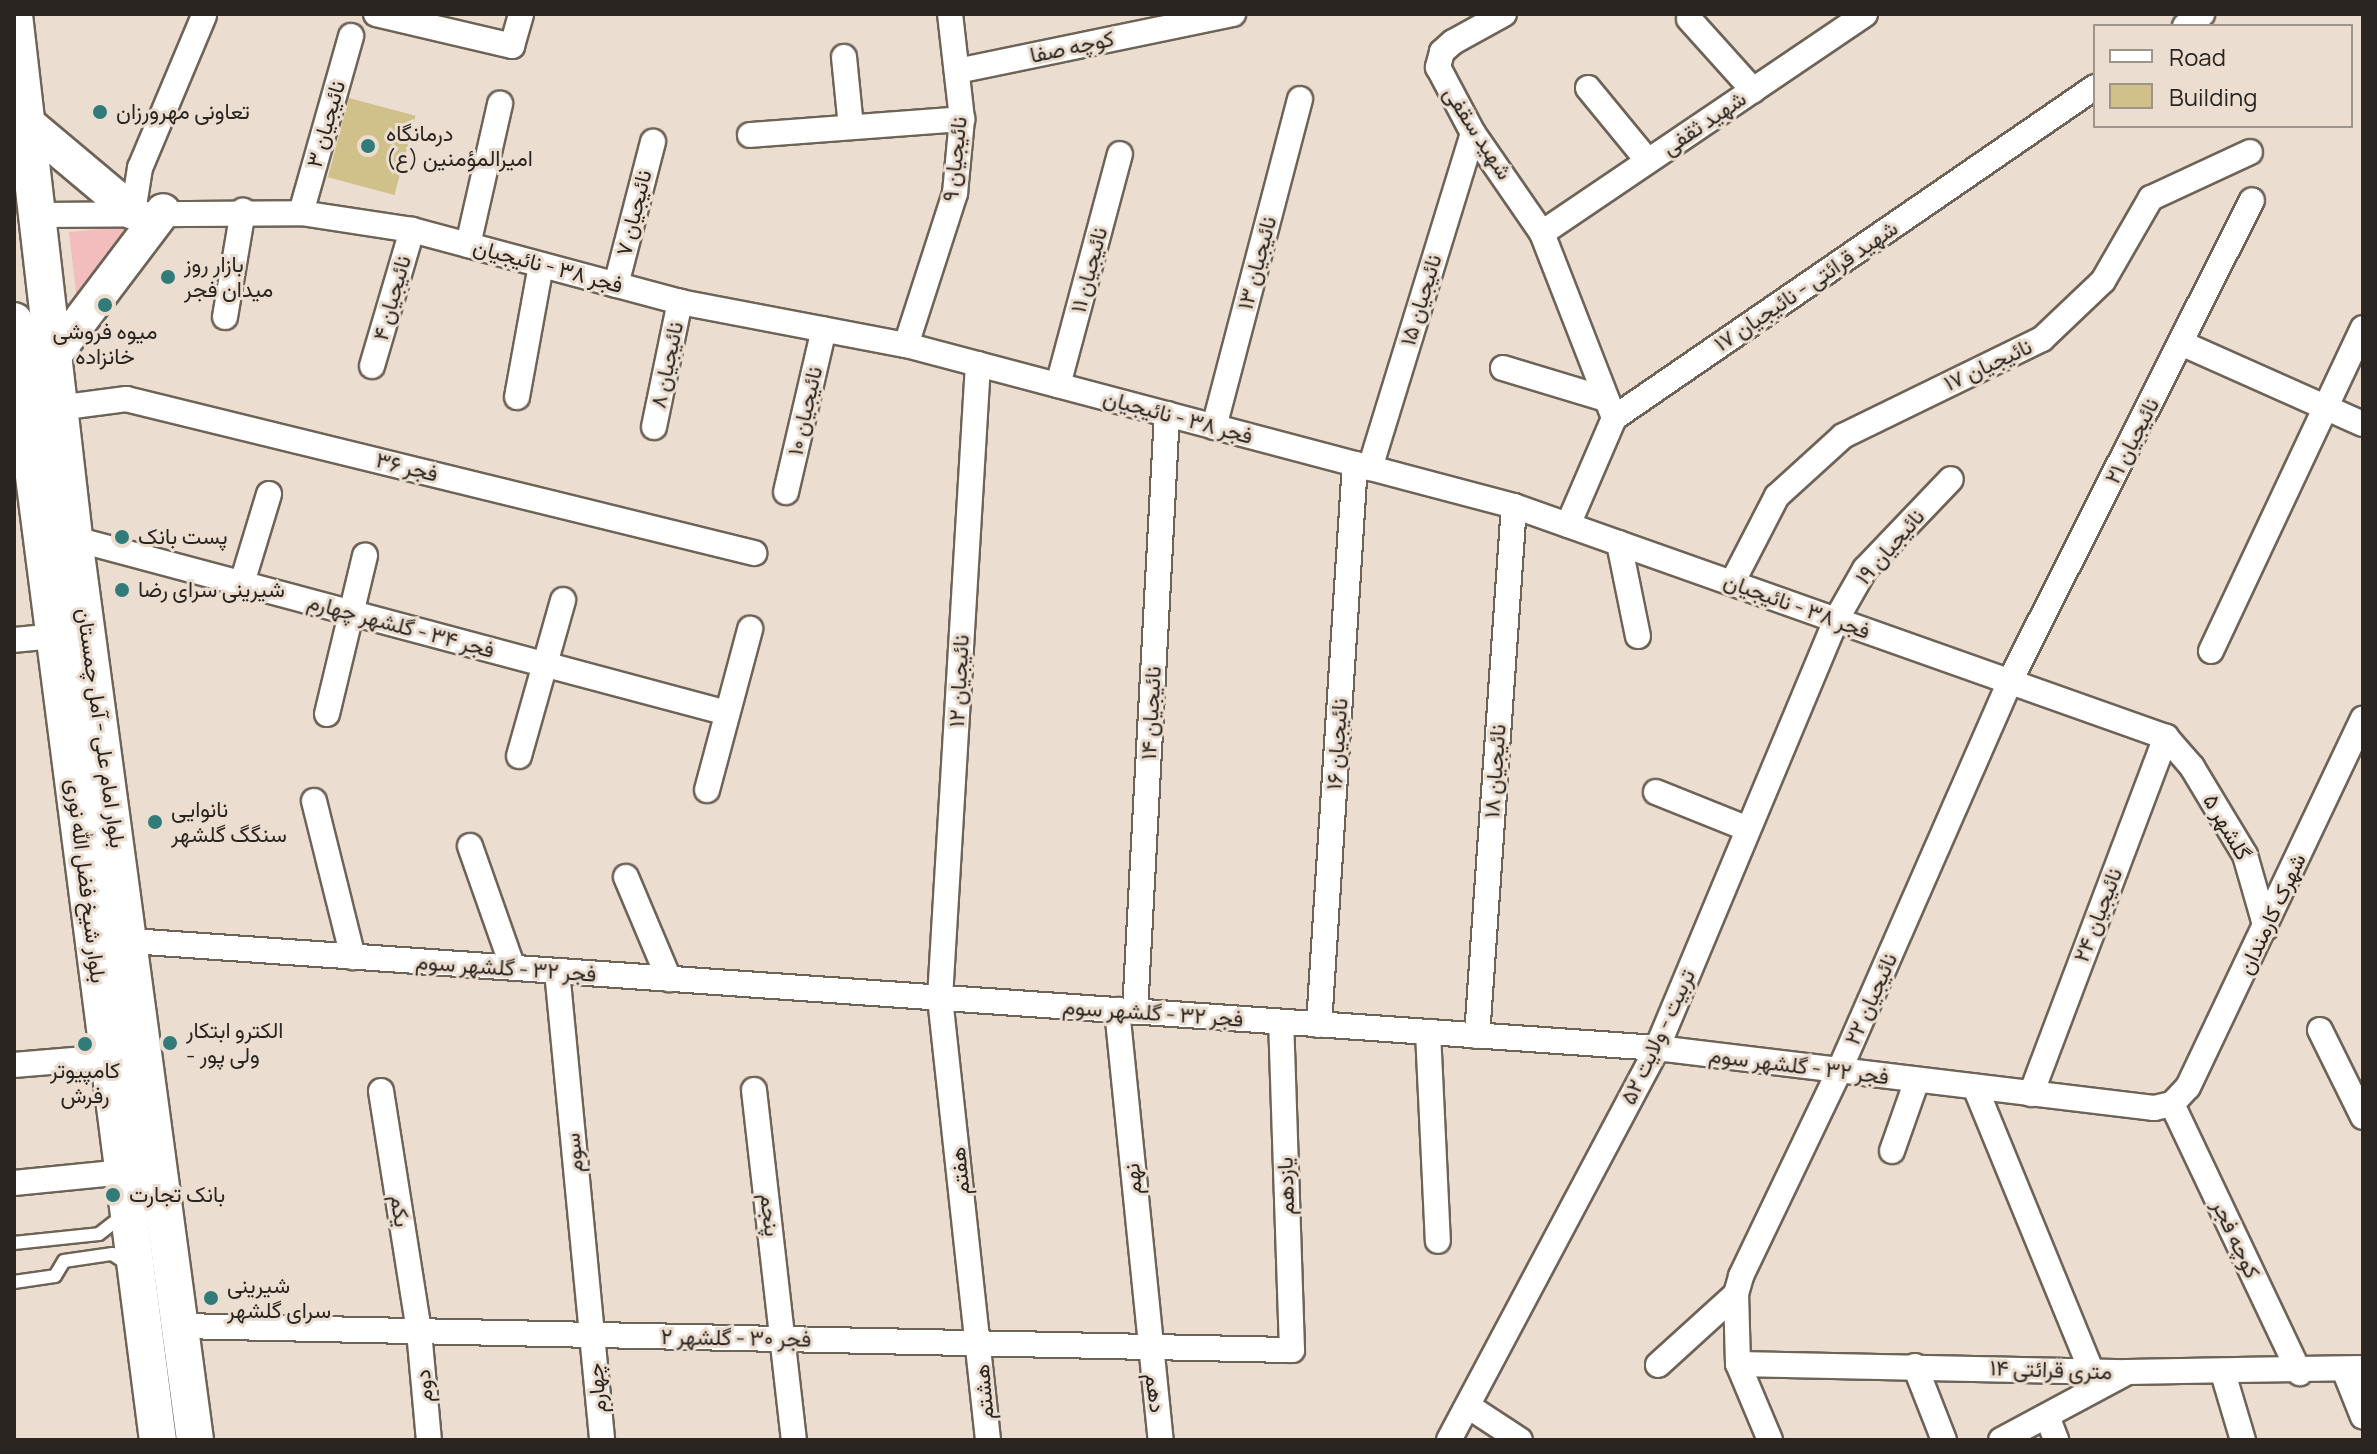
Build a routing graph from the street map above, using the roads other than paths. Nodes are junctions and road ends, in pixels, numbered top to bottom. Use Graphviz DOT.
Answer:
graph roads {
  1 [pos="376,14"];
  2 [pos="521,14"];
  3 [pos="950,14"];
  4 [pos="1233,14"];
  5 [pos="1504,14"];
  6 [pos="1865,14"];
  7 [pos="14,15"];
  8 [pos="204,16"];
  9 [pos="1689,19"];
  10 [pos="351,36"];
  11 [pos="844,57"];
  12 [pos="957,71"];
  13 [pos="1588,88"];
  14 [pos="2093,88"];
  15 [pos="1753,90"];
  16 [pos="1300,99"];
  17 [pos="500,104"];
  18 [pos="962,119"];
  19 [pos="27,123"];
  20 [pos="851,127"];
  21 [pos="1473,133"];
  22 [pos="750,135"];
  23 [pos="653,142"];
  24 [pos="2250,152"];
  25 [pos="1120,154"];
  26 [pos="1648,161"];
  27 [pos="2252,200"];
  28 [pos="243,211"];
  29 [pos="148,212"];
  30 [pos="301,213"];
  31 [pos="26,216"];
  32 [pos="412,230"];
  33 [pos="1542,233"];
  34 [pos="468,245"];
  35 [pos="541,265"];
  36 [pos="616,285"];
  37 [pos="680,302"];
  38 [pos="225,317"];
  39 [pos="14,321"];
  40 [pos="2363,328"];
  41 [pos="824,329"];
  42 [pos="2181,343"];
  43 [pos="906,345"];
  44 [pos="52,358"];
  45 [pos="978,364"];
  46 [pos="372,366"];
  47 [pos="1503,368"];
  48 [pos="1058,385"];
  49 [pos="517,397"];
  50 [pos="58,408"];
  51 [pos="1610,408"];
  52 [pos="2326,408"];
  53 [pos="1167,414"];
  54 [pos="2363,424"];
  55 [pos="654,427"];
  56 [pos="1214,427"];
  57 [pos="1362,466"];
  58 [pos="23,469"];
  59 [pos="1951,479"];
  60 [pos="786,492"];
  61 [pos="269,494"];
  62 [pos="1514,506"];
  63 [pos="1568,525"];
  64 [pos="75,539"];
  65 [pos="1619,543"];
  66 [pos="754,553"];
  67 [pos="365,556"];
  68 [pos="242,583"];
  69 [pos="1732,583"];
  70 [pos="563,600"];
  71 [pos="350,612"];
  72 [pos="1836,620"];
  73 [pos="750,629"];
  74 [pos="55,636"];
  75 [pos="1638,636"];
  76 [pos="14,640"];
  77 [pos="2211,651"];
  78 [pos="543,664"];
  79 [pos="2010,681"];
  80 [pos="727,713"];
  81 [pos="327,714"];
  82 [pos="2363,718"];
  83 [pos="2166,737"];
  84 [pos="519,756"];
  85 [pos="2352,770"];
  86 [pos="707,790"];
  87 [pos="1656,792"];
  88 [pos="314,801"];
  89 [pos="1748,829"];
  90 [pos="470,846"];
  91 [pos="626,877"];
  92 [pos="2266,928"];
  93 [pos="131,941"];
  94 [pos="353,957"];
  95 [pos="513,968"];
  96 [pos="557,971"];
  97 [pos="669,979"];
  98 [pos="940,998"];
  99 [pos="1126,1011"];
  100 [pos="1281,1022"];
  101 [pos="1319,1025"];
  102 [pos="2320,1030"];
  103 [pos="1428,1032"];
  104 [pos="1477,1036"];
  105 [pos="1657,1048"];
  106 [pos="109,1057"];
  107 [pos="14,1065"];
  108 [pos="1839,1071"];
  109 [pos="1917,1080"];
  110 [pos="1975,1087"];
  111 [pos="754,1090"];
  112 [pos="381,1091"];
  113 [pos="2031,1094"];
  114 [pos="2172,1104"];
  115 [pos="2363,1117"];
  116 [pos="1892,1151"];
  117 [pos="124,1172"];
  118 [pos="14,1183"];
  119 [pos="128,1210"];
  120 [pos="1438,1241"];
  121 [pos="14,1243"];
  122 [pos="136,1270"];
  123 [pos="14,1282"];
  124 [pos="1736,1294"];
  125 [pos="180,1326"];
  126 [pos="419,1331"];
  127 [pos="592,1335"];
  128 [pos="785,1339"];
  129 [pos="979,1343"];
  130 [pos="1148,1347"];
  131 [pos="1292,1350"];
  132 [pos="1738,1364"];
  133 [pos="1658,1365"];
  134 [pos="1915,1366"];
  135 [pos="2091,1370"];
  136 [pos="2354,1370"];
  137 [pos="2127,1372"];
  138 [pos="2223,1373"];
  139 [pos="2300,1373"];
  140 [pos="1468,1406"];
  141 [pos="2047,1416"];
  142 [pos="2363,1417"];
  143 [pos="158,1440"];
  144 [pos="195,1440"];
  145 [pos="429,1440"];
  146 [pos="602,1440"];
  147 [pos="794,1440"];
  148 [pos="988,1440"];
  149 [pos="1161,1440"];
  150 [pos="1449,1440"];
  151 [pos="1520,1440"];
  152 [pos="1770,1440"];
  153 [pos="1944,1440"];
  154 [pos="2001,1440"];
  155 [pos="2056,1440"];
  156 [pos="2243,1440"];
  1 -- 2 [label="street"];
  3 -- 12 [label="street, نائیجیان ۹"];
  4 -- 12 [label="street, کوچه صفا"];
  5 -- 21 [label="street, شهید سقفی"];
  6 -- 15 [label="street, شهید ثقفی"];
  7 -- 19 [label="main road, بلوار امام علی - آمل چمستان"];
  8 -- 29 [label="street"];
  9 -- 15 [label="street"];
  10 -- 30 [label="street, نائیجیان ۳"];
  11 -- 20 [label="street"];
  12 -- 18 [label="street, نائیجیان ۹"];
  13 -- 26 [label="street"];
  14 -- 51 [label="street, شهید قرائتی - نائیجیان ۱۷"];
  15 -- 26 [label="street, شهید ثقفی"];
  16 -- 56 [label="street, نائیجیان ۱۳"];
  17 -- 34 [label="street"];
  18 -- 20 [label="street"];
  18 -- 43 [label="street, نائیجیان ۹"];
  19 -- 29 [label="main road"];
  19 -- 31 [label="main road, بلوار امام علی - آمل چمستان"];
  20 -- 22 [label="street"];
  21 -- 33 [label="street, شهید سقفی"];
  21 -- 57 [label="street, نائیجیان ۱۵"];
  23 -- 36 [label="street, نائیجیان ۷"];
  24 -- 69 [label="street, نائیجیان ۱۷"];
  25 -- 48 [label="street, نائیجیان ۱۱"];
  26 -- 33 [label="street, شهید ثقفی"];
  27 -- 42 [label="street, نائیجیان ۲۱"];
  28 -- 29 [label="street, فجر ۳۸ - نائیجیان"];
  28 -- 30 [label="street, فجر ۳۸ - نائیجیان"];
  28 -- 38 [label="street"];
  29 -- 31 [label="street, فجر ۳۸ - نائیجیان"];
  29 -- 44 [label="main road"];
  30 -- 32 [label="street, فجر ۳۸ - نائیجیان"];
  31 -- 44 [label="main road, بلوار امام علی - آمل چمستان"];
  32 -- 34 [label="street, فجر ۳۸ - نائیجیان"];
  32 -- 46 [label="street, نائیجیان ۴"];
  33 -- 51 [label="street, شهید سقفی"];
  34 -- 35 [label="street, فجر ۳۸ - نائیجیان"];
  35 -- 36 [label="street, فجر ۳۸ - نائیجیان"];
  35 -- 49 [label="street"];
  36 -- 37 [label="street, فجر ۳۸ - نائیجیان"];
  37 -- 41 [label="street, فجر ۳۸ - نائیجیان"];
  37 -- 55 [label="street, نائیجیان ۸"];
  39 -- 58 [label="main road, بلوار شیخ فضل الله نوری"];
  40 -- 52 [label="street"];
  41 -- 43 [label="street, فجر ۳۸ - نائیجیان"];
  41 -- 60 [label="street, نائیجیان ۱۰"];
  42 -- 52 [label="street"];
  42 -- 79 [label="street, نائیجیان ۲۱"];
  43 -- 45 [label="street, فجر ۳۸ - نائیجیان"];
  44 -- 50 [label="main road, بلوار امام علی - آمل چمستان"];
  45 -- 48 [label="street, فجر ۳۸ - نائیجیان"];
  45 -- 98 [label="street, نائیجیان ۱۲"];
  47 -- 51 [label="street"];
  48 -- 53 [label="street, فجر ۳۸ - نائیجیان"];
  50 -- 64 [label="main road, بلوار امام علی - آمل چمستان"];
  50 -- 66 [label="street, فجر ۳۶"];
  51 -- 63 [label="street"];
  52 -- 54 [label="street"];
  52 -- 77 [label="street"];
  53 -- 56 [label="street, فجر ۳۸ - نائیجیان"];
  53 -- 99 [label="street, نائیجیان ۱۴"];
  56 -- 57 [label="street, فجر ۳۸ - نائیجیان"];
  57 -- 62 [label="street, فجر ۳۸ - نائیجیان"];
  57 -- 101 [label="street, نائیجیان ۱۶"];
  58 -- 74 [label="main road, بلوار شیخ فضل الله نوری"];
  59 -- 72 [label="street, نائیجیان ۱۹"];
  61 -- 68 [label="street"];
  62 -- 63 [label="street, فجر ۳۸ - نائیجیان"];
  62 -- 104 [label="street, نائیجیان ۱۸"];
  63 -- 65 [label="street, فجر ۳۸ - نائیجیان"];
  64 -- 68 [label="street, فجر ۳۴ - گلشهر چهارم"];
  64 -- 93 [label="main road, بلوار امام علی - آمل چمستان"];
  65 -- 69 [label="street, فجر ۳۸ - نائیجیان"];
  65 -- 75 [label="street"];
  67 -- 71 [label="street"];
  68 -- 71 [label="street, فجر ۳۴ - گلشهر چهارم"];
  69 -- 72 [label="street, فجر ۳۸ - نائیجیان"];
  70 -- 78 [label="street"];
  71 -- 78 [label="street, فجر ۳۴ - گلشهر چهارم"];
  71 -- 81 [label="street"];
  72 -- 79 [label="street, فجر ۳۸ - نائیجیان"];
  72 -- 89 [label="street, تربیت - ولایت ۵۲"];
  73 -- 80 [label="street"];
  74 -- 76 [label="street"];
  74 -- 106 [label="main road, بلوار شیخ فضل الله نوری"];
  78 -- 80 [label="street, فجر ۳۴ - گلشهر چهارم"];
  78 -- 84 [label="street"];
  79 -- 83 [label="street, فجر ۳۸ - نائیجیان"];
  79 -- 108 [label="street, نائیجیان ۲۲"];
  80 -- 86 [label="street"];
  82 -- 85 [label="street, شهرک کارمندان"];
  83 -- 92 [label="street, گلشهر ۵"];
  83 -- 113 [label="street, نائیجیان ۲۴"];
  85 -- 92 [label="street, شهرک کارمندان"];
  87 -- 89 [label="street"];
  88 -- 94 [label="street"];
  89 -- 105 [label="street, تربیت - ولایت ۵۲"];
  90 -- 95 [label="street"];
  91 -- 97 [label="street"];
  92 -- 114 [label="street, شهرک کارمندان"];
  93 -- 94 [label="street, فجر ۳۲ - گلشهر سوم"];
  93 -- 125 [label="main road, بلوار امام علی - آمل چمستان"];
  94 -- 95 [label="street, فجر ۳۲ - گلشهر سوم"];
  95 -- 96 [label="street, فجر ۳۲ - گلشهر سوم"];
  96 -- 97 [label="street, فجر ۳۲ - گلشهر سوم"];
  96 -- 127 [label="street, سوم"];
  97 -- 98 [label="street, فجر ۳۲ - گلشهر سوم"];
  98 -- 99 [label="street, فجر ۳۲ - گلشهر سوم"];
  98 -- 129 [label="street, هفتم"];
  99 -- 100 [label="street, فجر ۳۲ - گلشهر سوم"];
  99 -- 130 [label="street, نهم"];
  100 -- 101 [label="street, فجر ۳۲ - گلشهر سوم"];
  100 -- 131 [label="street, یازدهم"];
  101 -- 103 [label="street, فجر ۳۲ - گلشهر سوم"];
  102 -- 115 [label="street"];
  103 -- 104 [label="street, فجر ۳۲ - گلشهر سوم"];
  103 -- 120 [label="street"];
  104 -- 105 [label="street, فجر ۳۲ - گلشهر سوم"];
  105 -- 108 [label="street, فجر ۳۲ - گلشهر سوم"];
  105 -- 140 [label="street, تربیت - ولایت ۵۲"];
  106 -- 107 [label="street"];
  106 -- 117 [label="main road, بلوار شیخ فضل الله نوری"];
  108 -- 109 [label="street, فجر ۳۲ - گلشهر سوم"];
  108 -- 124 [label="street, نائیجیان ۲۲"];
  109 -- 110 [label="street, فجر ۳۲ - گلشهر سوم"];
  109 -- 116 [label="street"];
  110 -- 113 [label="street, فجر ۳۲ - گلشهر سوم"];
  110 -- 135 [label="street"];
  111 -- 128 [label="street, پنجم"];
  112 -- 126 [label="street, یکم"];
  113 -- 114 [label="street, فجر ۳۲ - گلشهر سوم"];
  114 -- 139 [label="street, کوچه فجر"];
  117 -- 118 [label="street"];
  117 -- 119 [label="main road, بلوار شیخ فضل الله نوری"];
  119 -- 121 [label="lane"];
  119 -- 122 [label="main road, بلوار شیخ فضل الله نوری"];
  122 -- 123 [label="lane"];
  122 -- 143 [label="main road, بلوار شیخ فضل الله نوری"];
  124 -- 132 [label="street, نائیجیان ۲۲"];
  124 -- 133 [label="street"];
  125 -- 126 [label="street, فجر ۳۰ - گلشهر ۲"];
  125 -- 144 [label="main road, بلوار امام علی - آمل چمستان"];
  126 -- 127 [label="street, فجر ۳۰ - گلشهر ۲"];
  126 -- 145 [label="street, دوم"];
  127 -- 128 [label="street, فجر ۳۰ - گلشهر ۲"];
  127 -- 146 [label="street, چهارم"];
  128 -- 129 [label="street, فجر ۳۰ - گلشهر ۲"];
  128 -- 147 [label="street, پنجم"];
  129 -- 130 [label="street, فجر ۳۰ - گلشهر ۲"];
  129 -- 148 [label="street, هشتم"];
  130 -- 131 [label="street, فجر ۳۰ - گلشهر ۲"];
  130 -- 149 [label="street, دهم"];
  132 -- 134 [label="street, ۱۴ متری قرائتی"];
  132 -- 152 [label="street"];
  134 -- 135 [label="street, ۱۴ متری قرائتی"];
  134 -- 153 [label="street"];
  135 -- 137 [label="street, ۱۴ متری قرائتی"];
  136 -- 139 [label="street, ۱۴ متری قرائتی"];
  136 -- 142 [label="street"];
  137 -- 138 [label="street, ۱۴ متری قرائتی"];
  137 -- 141 [label="street"];
  138 -- 139 [label="street, ۱۴ متری قرائتی"];
  138 -- 156 [label="street"];
  140 -- 150 [label="street, تربیت - ولایت ۵۲"];
  140 -- 151 [label="street"];
  141 -- 154 [label="street"];
  141 -- 155 [label="street"];
}
